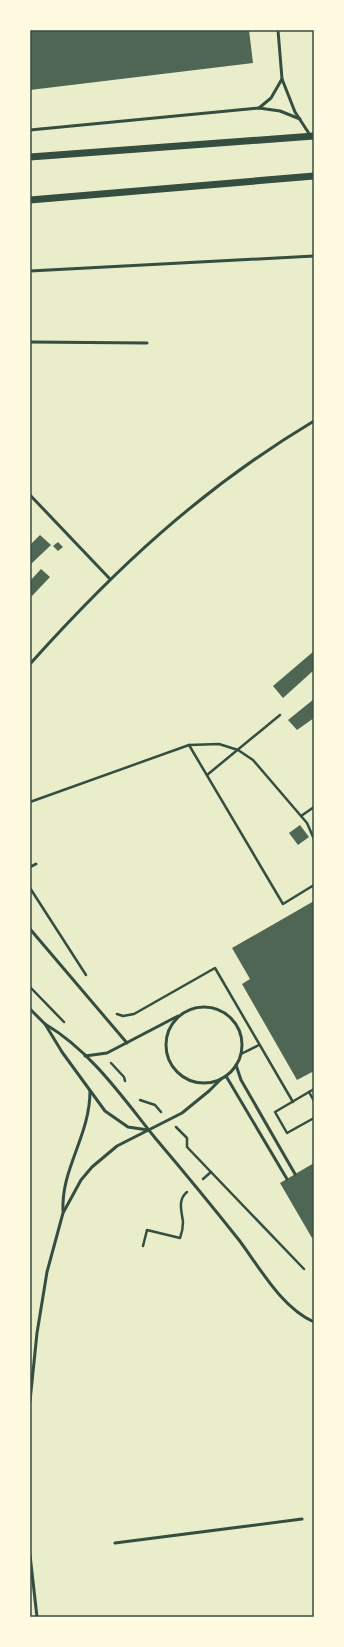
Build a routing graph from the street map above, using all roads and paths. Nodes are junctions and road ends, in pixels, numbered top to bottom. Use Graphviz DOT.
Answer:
graph roads {
  1 [pos="278,30"];
  2 [pos="282,79"];
  3 [pos="259,108"];
  4 [pos="300,120"];
  5 [pos="30,130"];
  6 [pos="312,136"];
  7 [pos="30,157"];
  8 [pos="314,176"];
  9 [pos="30,200"];
  10 [pos="314,256"];
  11 [pos="30,271"];
  12 [pos="30,342"];
  13 [pos="147,343"];
  14 [pos="314,421"];
  15 [pos="30,495"];
  16 [pos="110,579"];
  17 [pos="30,664"];
  18 [pos="280,715"];
  19 [pos="189,745"];
  20 [pos="238,750"];
  21 [pos="207,775"];
  22 [pos="30,802"];
  23 [pos="314,807"];
  24 [pos="301,816"];
  25 [pos="314,839"];
  26 [pos="36,864"];
  27 [pos="30,867"];
  28 [pos="314,885"];
  29 [pos="30,888"];
  30 [pos="30,929"];
  31 [pos="88,979"];
  32 [pos="30,1009"];
  33 [pos="113,1012"];
  34 [pos="182,1015"];
  35 [pos="44,1024"];
  36 [pos="127,1043"];
  37 [pos="259,1045"];
  38 [pos="241,1054"];
  39 [pos="84,1056"];
  40 [pos="236,1065"];
  41 [pos="226,1076"];
  42 [pos="221,1079"];
  43 [pos="314,1089"];
  44 [pos="90,1091"];
  45 [pos="309,1092"];
  46 [pos="314,1101"];
  47 [pos="293,1102"];
  48 [pos="314,1118"];
  49 [pos="150,1131"];
  50 [pos="211,1172"];
  51 [pos="295,1174"];
  52 [pos="287,1179"];
  53 [pos="195,1186"];
  54 [pos="63,1213"];
  55 [pos="143,1246"];
  56 [pos="314,1322"];
  57 [pos="32,1363"];
  58 [pos="30,1401"];
  59 [pos="302,1519"];
  60 [pos="115,1543"];
  61 [pos="30,1555"];
  62 [pos="37,1617"];
  1 -- 2 [label="lane"];
  2 -- 3 [label="lane"];
  2 -- 4 [label="lane"];
  3 -- 4 [label="lane"];
  3 -- 5 [label="lane"];
  4 -- 6 [label="lane"];
  6 -- 7 [label="street"];
  8 -- 9 [label="street"];
  10 -- 11 [label="lane"];
  12 -- 13 [label="lane"];
  14 -- 16 [label="lane"];
  15 -- 16 [label="lane"];
  16 -- 17 [label="lane"];
  18 -- 20 [label="path"];
  19 -- 20 [label="path"];
  19 -- 21 [label="path"];
  19 -- 22 [label="path"];
  20 -- 21 [label="path"];
  20 -- 24 [label="path"];
  21 -- 28 [label="path"];
  23 -- 24 [label="path"];
  24 -- 25 [label="path"];
  26 -- 27 [label="lane"];
  29 -- 31 [label="path"];
  30 -- 36 [label="lane"];
  32 -- 35 [label="lane"];
  33 -- 37 [label="path"];
  34 -- 36 [label="lane"];
  34 -- 38 [label="lane"];
  34 -- 42 [label="lane"];
  35 -- 39 [label="lane"];
  35 -- 44 [label="lane"];
  36 -- 39 [label="lane"];
  37 -- 38 [label="path"];
  37 -- 47 [label="path"];
  38 -- 40 [label="lane"];
  39 -- 49 [label="lane"];
  40 -- 41 [label="lane"];
  40 -- 51 [label="lane"];
  41 -- 42 [label="lane"];
  41 -- 52 [label="lane"];
  42 -- 49 [label="lane"];
  43 -- 45 [label="path"];
  44 -- 49 [label="lane"];
  44 -- 54 [label="lane"];
  45 -- 46 [label="path"];
  45 -- 47 [label="path"];
  47 -- 48 [label="path"];
  49 -- 53 [label="lane"];
  49 -- 54 [label="lane"];
  50 -- 53 [label="path"];
  53 -- 55 [label="path"];
  53 -- 56 [label="lane"];
  54 -- 57 [label="lane"];
  57 -- 58 [label="lane"];
  59 -- 60 [label="lane"];
  61 -- 62 [label="lane"];
}
